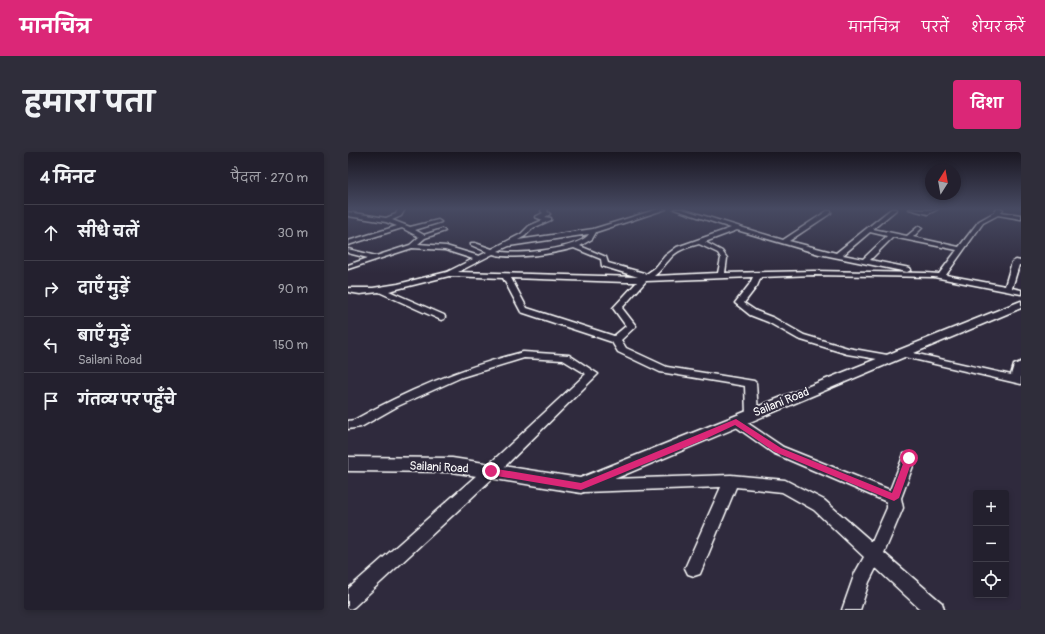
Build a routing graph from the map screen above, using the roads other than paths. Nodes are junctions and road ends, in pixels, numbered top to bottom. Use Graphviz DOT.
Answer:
graph roads {
  1 [pos="388,230"];
  2 [pos="412,230"];
  3 [pos="528,230"];
  4 [pos="731,230"];
  5 [pos="745,230"];
  6 [pos="801,230"];
  7 [pos="868,230"];
  8 [pos="870,230"];
  9 [pos="916,230"];
  10 [pos="975,230"];
  11 [pos="442,231"];
  12 [pos="594,231"];
  13 [pos="891,235"];
  14 [pos="423,237"];
  15 [pos="908,238"];
  16 [pos="348,242"];
  17 [pos="700,242"];
  18 [pos="784,242"];
  19 [pos="473,244"];
  20 [pos="507,244"];
  21 [pos="412,246"];
  22 [pos="574,246"];
  23 [pos="961,249"];
  24 [pos="348,251"];
  25 [pos="491,252"];
  26 [pos="837,256"];
  27 [pos="378,258"];
  28 [pos="478,258"];
  29 [pos="864,262"];
  30 [pos="1021,263"];
  31 [pos="348,267"];
  32 [pos="449,274"];
  33 [pos="758,274"];
  34 [pos="722,275"];
  35 [pos="506,276"];
  36 [pos="938,276"];
  37 [pos="644,279"];
  38 [pos="1008,289"];
  39 [pos="348,290"];
  40 [pos="381,290"];
  41 [pos="1021,292"];
  42 [pos="1021,304"];
  43 [pos="441,317"];
  44 [pos="616,340"];
  45 [pos="895,356"];
  46 [pos="1021,365"];
  47 [pos="1018,380"];
  48 [pos="752,414"];
  49 [pos="736,421"];
  50 [pos="348,425"];
  51 [pos="909,458"];
  52 [pos="348,464"];
  53 [pos="491,471"];
  54 [pos="731,481"];
  55 [pos="581,486"];
  56 [pos="894,498"];
  57 [pos="874,556"];
  58 [pos="694,568"];
  59 [pos="348,601"];
  60 [pos="851,610"];
  61 [pos="935,610"];
  1 -- 16 [label="street"];
  2 -- 14 [label="street"];
  3 -- 20 [label="street"];
  4 -- 17 [label="street"];
  5 -- 18 [label="street"];
  6 -- 18 [label="street"];
  7 -- 26 [label="street"];
  8 -- 13 [label="street"];
  9 -- 15 [label="street"];
  10 -- 23 [label="street"];
  11 -- 14 [label="street"];
  12 -- 20 [label="street"];
  12 -- 22 [label="street"];
  13 -- 15 [label="street"];
  13 -- 29 [label="street"];
  14 -- 21 [label="street"];
  15 -- 23 [label="street"];
  17 -- 34 [label="street"];
  17 -- 37 [label="street"];
  18 -- 26 [label="street"];
  19 -- 25 [label="street"];
  20 -- 25 [label="street"];
  21 -- 27 [label="street"];
  21 -- 28 [label="street"];
  22 -- 25 [label="street"];
  22 -- 37 [label="street"];
  23 -- 36 [label="street"];
  24 -- 27 [label="street"];
  25 -- 28 [label="street"];
  26 -- 29 [label="street"];
  27 -- 31 [label="street"];
  28 -- 32 [label="street"];
  29 -- 36 [label="street"];
  30 -- 38 [label="street"];
  32 -- 35 [label="street"];
  32 -- 40 [label="street"];
  33 -- 34 [label="street"];
  33 -- 36 [label="street"];
  33 -- 45 [label="street"];
  34 -- 37 [label="street"];
  35 -- 37 [label="street"];
  35 -- 44 [label="street"];
  36 -- 38 [label="street"];
  37 -- 44 [label="street"];
  38 -- 41 [label="street"];
  39 -- 40 [label="street"];
  40 -- 43 [label="street"];
  42 -- 45 [label="main road, Sailani Road"];
  44 -- 48 [label="street"];
  45 -- 47 [label="street"];
  45 -- 48 [label="main road, Sailani Road"];
  46 -- 47 [label="street"];
  48 -- 49 [label="main road, Sailani Road"];
  49 -- 55 [label="main road, Sailani Road"];
  49 -- 56 [label="street"];
  50 -- 53 [label="street"];
  51 -- 56 [label="street"];
  52 -- 53 [label="main road, Sailani Road"];
  53 -- 55 [label="main road, Sailani Road"];
  53 -- 59 [label="street"];
  54 -- 55 [label="street"];
  54 -- 57 [label="street"];
  54 -- 58 [label="street"];
  56 -- 57 [label="street"];
  57 -- 60 [label="street"];
  57 -- 61 [label="street"];
}
